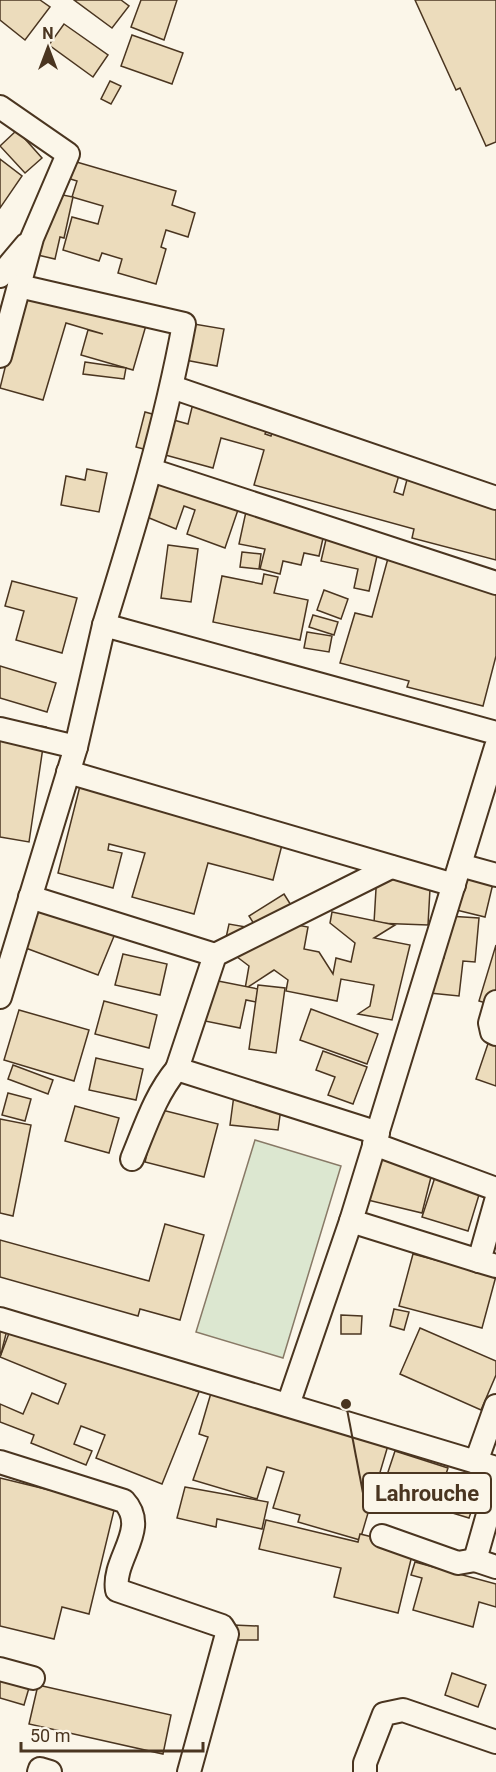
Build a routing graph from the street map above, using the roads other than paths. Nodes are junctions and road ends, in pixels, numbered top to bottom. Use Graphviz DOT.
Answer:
graph roads {
  1 [pos="0,106"];
  2 [pos="7,272"];
  3 [pos="0,356"];
  4 [pos="172,387"];
  5 [pos="152,470"];
  6 [pos="496,498"];
  7 [pos="496,583"];
  8 [pos="104,625"];
  9 [pos="0,729"];
  10 [pos="496,733"];
  11 [pos="76,747"];
  12 [pos="496,747"];
  13 [pos="68,772"];
  14 [pos="391,867"];
  15 [pos="457,875"];
  16 [pos="496,875"];
  17 [pos="30,897"];
  18 [pos="215,955"];
  19 [pos="2,986"];
  20 [pos="496,1002"];
  21 [pos="496,1034"];
  22 [pos="177,1070"];
  23 [pos="374,1144"];
  24 [pos="132,1159"];
  25 [pos="496,1189"];
  26 [pos="496,1202"];
  27 [pos="351,1221"];
  28 [pos="488,1263"];
  29 [pos="0,1319"];
  30 [pos="288,1405"];
  31 [pos="496,1406"];
  32 [pos="0,1462"];
  33 [pos="486,1465"];
  34 [pos="496,1486"];
  35 [pos="382,1536"];
  36 [pos="485,1564"];
  37 [pos="0,1669"];
  38 [pos="33,1678"];
  39 [pos="496,1742"];
  40 [pos="39,1772"];
  41 [pos="50,1772"];
  42 [pos="189,1772"];
  43 [pos="365,1772"];
  1 -- 2 [label="street"];
  2 -- 3 [label="street"];
  2 -- 4 [label="street"];
  4 -- 5 [label="street"];
  4 -- 6 [label="street"];
  5 -- 7 [label="street"];
  5 -- 8 [label="street"];
  8 -- 10 [label="street"];
  8 -- 11 [label="street"];
  9 -- 11 [label="street"];
  11 -- 13 [label="street"];
  12 -- 15 [label="street"];
  13 -- 14 [label="street"];
  13 -- 17 [label="street"];
  14 -- 15 [label="street"];
  14 -- 18 [label="street"];
  15 -- 16 [label="street"];
  15 -- 23 [label="street"];
  17 -- 18 [label="street"];
  17 -- 19 [label="street"];
  18 -- 22 [label="street"];
  20 -- 21 [label="street"];
  22 -- 23 [label="street"];
  22 -- 24 [label="street"];
  23 -- 25 [label="street"];
  23 -- 27 [label="street"];
  26 -- 28 [label="street"];
  27 -- 28 [label="street"];
  27 -- 30 [label="street"];
  29 -- 30 [label="street"];
  30 -- 33 [label="street"];
  31 -- 33 [label="street"];
  32 -- 42 [label="street"];
  34 -- 36 [label="street"];
  35 -- 36 [label="street"];
  37 -- 38 [label="street"];
  39 -- 43 [label="street"];
  40 -- 41 [label="street"];
}
